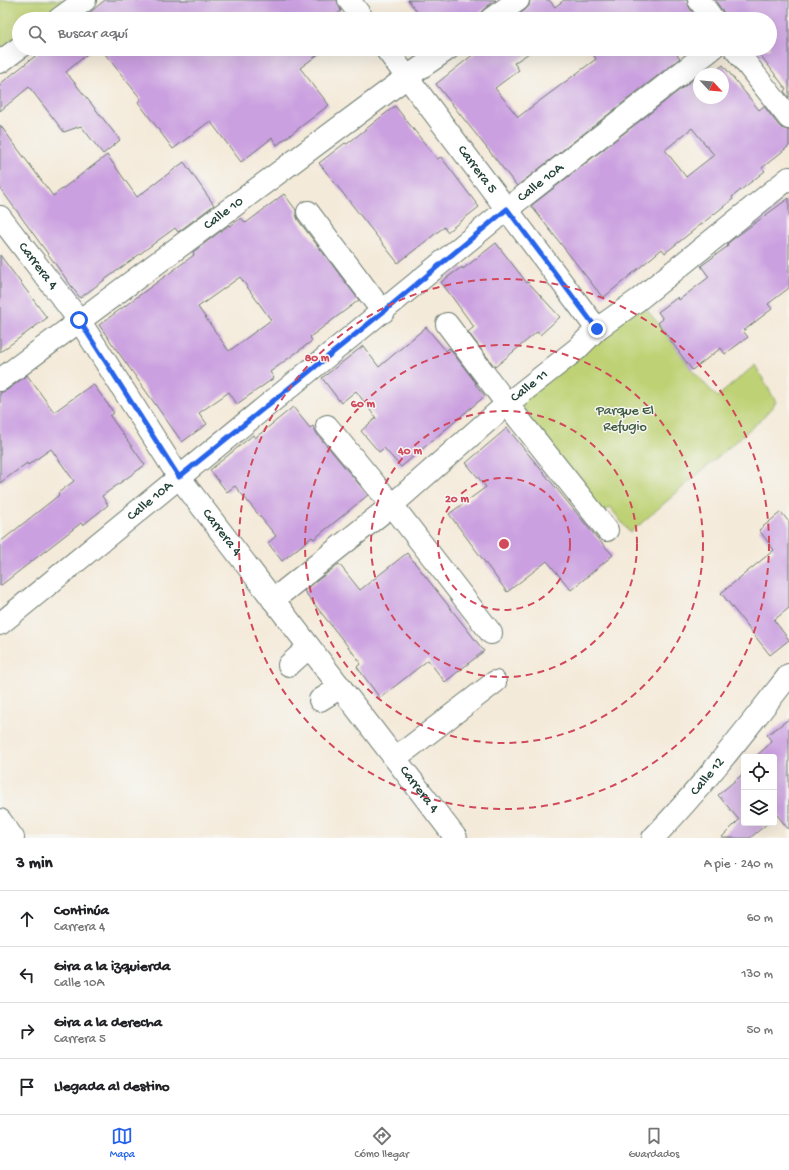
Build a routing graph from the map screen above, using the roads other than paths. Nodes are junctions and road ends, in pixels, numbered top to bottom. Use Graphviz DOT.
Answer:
graph roads {
  1 [pos="85,0"];
  2 [pos="349,0"];
  3 [pos="518,0"];
  4 [pos="699,0"];
  5 [pos="69,12"];
  6 [pos="358,12"];
  7 [pos="501,12"];
  8 [pos="708,12"];
  9 [pos="12,53"];
  10 [pos="391,56"];
  11 [pos="438,56"];
  12 [pos="703,56"];
  13 [pos="740,56"];
  14 [pos="0,62"];
  15 [pos="407,77"];
  16 [pos="789,118"];
  17 [pos="789,178"];
  18 [pos="507,209"];
  19 [pos="308,212"];
  20 [pos="0,217"];
  21 [pos="383,312"];
  22 [pos="79,320"];
  23 [pos="447,324"];
  24 [pos="597,329"];
  25 [pos="0,380"];
  26 [pos="507,404"];
  27 [pos="327,426"];
  28 [pos="179,477"];
  29 [pos="392,504"];
  30 [pos="607,530"];
  31 [pos="274,600"];
  32 [pos="0,624"];
  33 [pos="491,633"];
  34 [pos="309,647"];
  35 [pos="289,665"];
  36 [pos="788,678"];
  37 [pos="495,682"];
  38 [pos="341,687"];
  39 [pos="320,700"];
  40 [pos="394,757"];
  41 [pos="0,820"];
  42 [pos="13,838"];
  43 [pos="456,838"];
  44 [pos="653,838"];
  1 -- 5 [label="street"];
  2 -- 6 [label="street"];
  3 -- 7 [label="street"];
  4 -- 8 [label="street"];
  9 -- 14 [label="street"];
  10 -- 15 [label="street, Carrera 5"];
  11 -- 15 [label="street, Calle 10"];
  12 -- 18 [label="street, Calle 10A"];
  13 -- 16 [label="street"];
  15 -- 18 [label="street, Carrera 5"];
  15 -- 22 [label="street, Calle 10"];
  17 -- 24 [label="street, Calle 11"];
  18 -- 21 [label="street, Calle 10A"];
  18 -- 24 [label="street, Carrera 5"];
  19 -- 21 [label="street"];
  20 -- 22 [label="street, Carrera 4"];
  21 -- 28 [label="street, Calle 10A"];
  22 -- 25 [label="street, Calle 10"];
  22 -- 28 [label="street, Carrera 4"];
  23 -- 26 [label="street"];
  24 -- 26 [label="street, Calle 11"];
  26 -- 29 [label="street, Calle 11"];
  26 -- 30 [label="street"];
  27 -- 29 [label="street"];
  28 -- 31 [label="street, Carrera 4"];
  28 -- 32 [label="street, Calle 10A"];
  29 -- 31 [label="street, Calle 11"];
  29 -- 33 [label="street"];
  31 -- 34 [label="street, Carrera 4"];
  34 -- 35 [label="street"];
  34 -- 38 [label="street, Carrera 4"];
  36 -- 44 [label="street, Calle 12"];
  37 -- 40 [label="street"];
  38 -- 39 [label="street"];
  38 -- 40 [label="street, Carrera 4"];
  40 -- 43 [label="street, Carrera 4"];
  41 -- 42 [label="street"];
}
